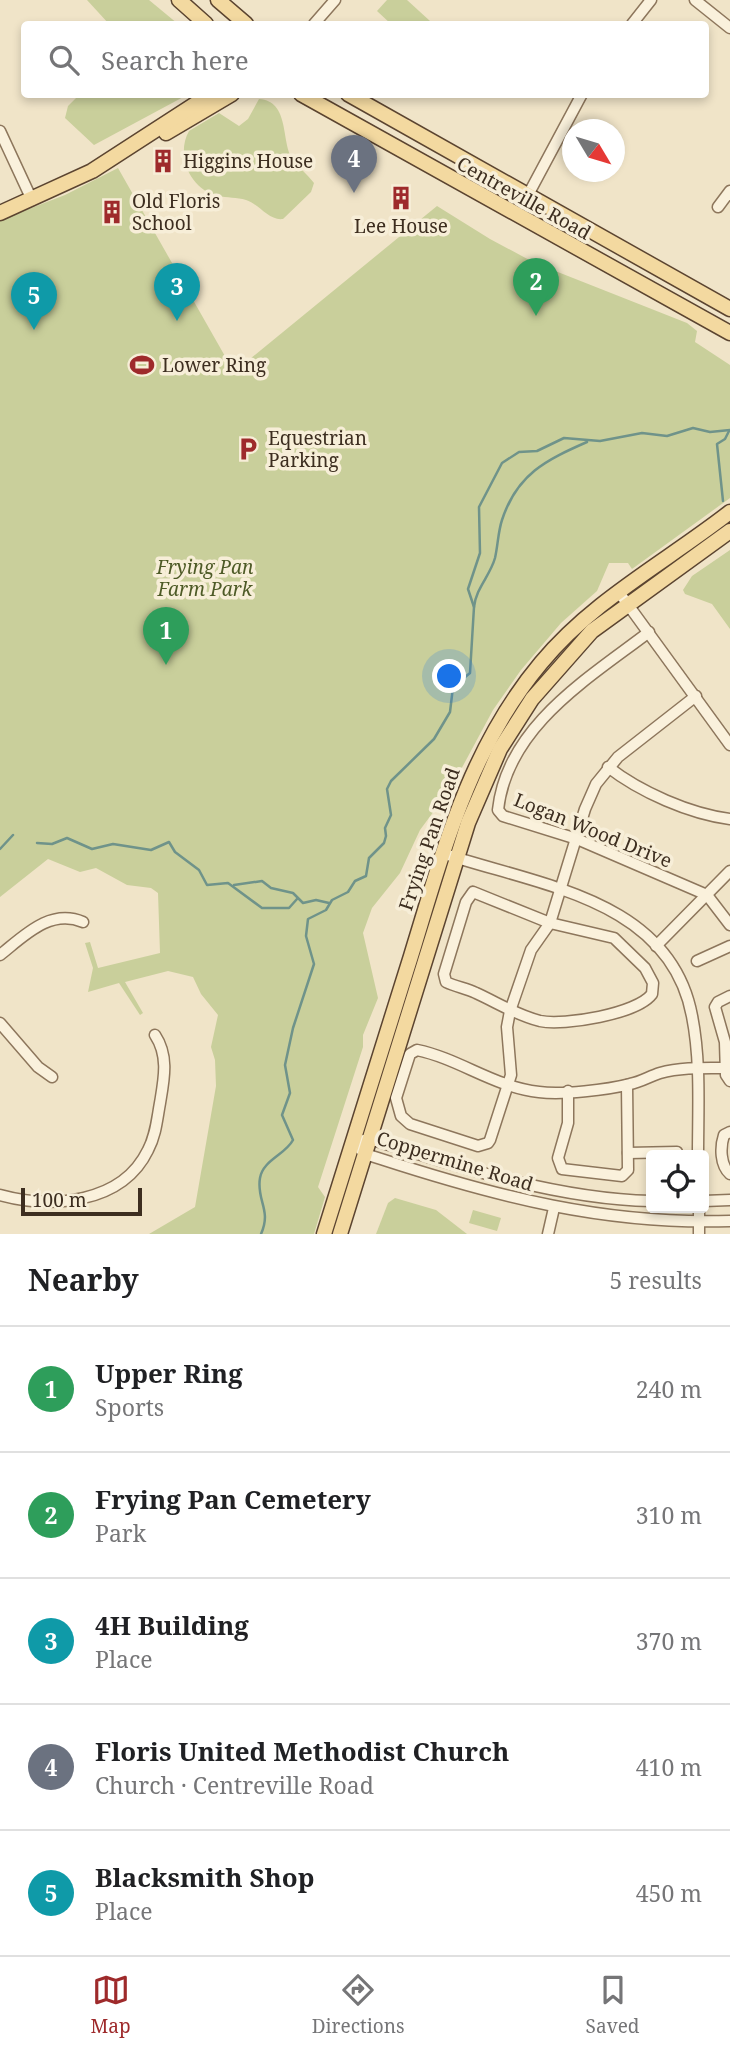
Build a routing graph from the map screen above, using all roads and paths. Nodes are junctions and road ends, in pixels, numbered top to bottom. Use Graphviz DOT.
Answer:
graph roads {
  1 [pos="179,0"];
  2 [pos="218,0"];
  3 [pos="335,0"];
  4 [pos="651,0"];
  5 [pos="695,0"];
  6 [pos="203,21"];
  7 [pos="242,21"];
  8 [pos="317,21"];
  9 [pos="634,21"];
  10 [pos="730,28"];
  11 [pos="205,98"];
  12 [pos="225,98"];
  13 [pos="307,98"];
  14 [pos="355,98"];
  15 [pos="580,98"];
  16 [pos="0,131"];
  17 [pos="117,156"];
  18 [pos="730,191"];
  19 [pos="528,195"];
  20 [pos="32,200"];
  21 [pos="718,207"];
  22 [pos="0,214"];
  23 [pos="730,309"];
  24 [pos="730,333"];
  25 [pos="730,512"];
  26 [pos="730,531"];
  27 [pos="618,591"];
  28 [pos="627,603"];
  29 [pos="649,632"];
  30 [pos="696,696"];
  31 [pos="730,745"];
  32 [pos="608,767"];
  33 [pos="730,819"];
  34 [pos="577,839"];
  35 [pos="442,853"];
  36 [pos="457,858"];
  37 [pos="730,871"];
  38 [pos="561,890"];
  39 [pos="707,895"];
  40 [pos="83,922"];
  41 [pos="550,923"];
  42 [pos="730,925"];
  43 [pos="656,946"];
  44 [pos="730,946"];
  45 [pos="0,956"];
  46 [pos="697,961"];
  47 [pos="730,996"];
  48 [pos="510,1011"];
  49 [pos="0,1023"];
  50 [pos="155,1035"];
  51 [pos="728,1041"];
  52 [pos="697,1068"];
  53 [pos="725,1068"];
  54 [pos="52,1077"];
  55 [pos="730,1081"];
  56 [pos="508,1085"];
  57 [pos="627,1085"];
  58 [pos="568,1091"];
  59 [pos="730,1132"];
  60 [pos="370,1139"];
  61 [pos="353,1142"];
  62 [pos="698,1150"];
  63 [pos="628,1153"];
  64 [pos="646,1153"];
  65 [pos="365,1154"];
  66 [pos="730,1174"];
  67 [pos="0,1195"];
  68 [pos="730,1200"];
  69 [pos="646,1201"];
  70 [pos="709,1201"];
  71 [pos="554,1208"];
  72 [pos="730,1220"];
  73 [pos="699,1228"];
  74 [pos="324,1234"];
  75 [pos="340,1234"];
  76 [pos="548,1234"];
  1 -- 6 [label="main road"];
  2 -- 7 [label="main road"];
  3 -- 8 [label="street"];
  4 -- 9 [label="street"];
  5 -- 10 [label="street"];
  11 -- 17 [label="main road"];
  12 -- 17 [label="main road"];
  13 -- 24 [label="main road, Centreville Road"];
  14 -- 19 [label="main road, Centreville Road"];
  15 -- 19 [label="street"];
  16 -- 20 [label="street"];
  17 -- 20 [label="main road"];
  18 -- 21 [label="street"];
  19 -- 23 [label="main road, Centreville Road"];
  20 -- 22 [label="main road"];
  25 -- 27 [label="main road, Frying Pan Road"];
  26 -- 28 [label="main road, Frying Pan Road"];
  27 -- 28 [label="street"];
  27 -- 35 [label="main road, Frying Pan Road"];
  28 -- 29 [label="street"];
  28 -- 36 [label="main road, Frying Pan Road"];
  29 -- 30 [label="street"];
  29 -- 34 [label="street, Logan Wood Drive"];
  30 -- 31 [label="street"];
  30 -- 32 [label="street"];
  32 -- 33 [label="street"];
  32 -- 34 [label="street"];
  34 -- 38 [label="street"];
  34 -- 39 [label="street, Logan Wood Drive"];
  35 -- 36 [label="street"];
  35 -- 61 [label="main road, Frying Pan Road"];
  36 -- 38 [label="street"];
  36 -- 60 [label="main road, Frying Pan Road"];
  37 -- 39 [label="street"];
  38 -- 41 [label="street"];
  38 -- 43 [label="street"];
  39 -- 42 [label="street, Logan Wood Drive"];
  39 -- 43 [label="street"];
  40 -- 45 [label="street"];
  41 -- 48 [label="street"];
  41 -- 48 [label="street"];
  41 -- 48 [label="street"];
  43 -- 52 [label="street"];
  44 -- 46 [label="street"];
  47 -- 51 [label="street"];
  48 -- 56 [label="street"];
  49 -- 54 [label="street"];
  50 -- 67 [label="street"];
  51 -- 53 [label="street"];
  52 -- 53 [label="street"];
  52 -- 57 [label="street"];
  52 -- 62 [label="street"];
  53 -- 55 [label="street"];
  56 -- 56 [label="street"];
  56 -- 58 [label="street"];
  57 -- 58 [label="street"];
  57 -- 63 [label="street"];
  58 -- 63 [label="street"];
  59 -- 66 [label="street"];
  60 -- 61 [label="street, Coppermine Road"];
  60 -- 65 [label="main road, Frying Pan Road"];
  60 -- 69 [label="street, Coppermine Road"];
  61 -- 65 [label="street, Coppermine Road"];
  61 -- 74 [label="main road, Frying Pan Road"];
  63 -- 64 [label="street"];
  65 -- 71 [label="street, Coppermine Road"];
  65 -- 75 [label="main road, Frying Pan Road"];
  68 -- 70 [label="street"];
  71 -- 73 [label="street, Coppermine Road"];
  71 -- 76 [label="street"];
  72 -- 73 [label="street, Coppermine Road"];
}
